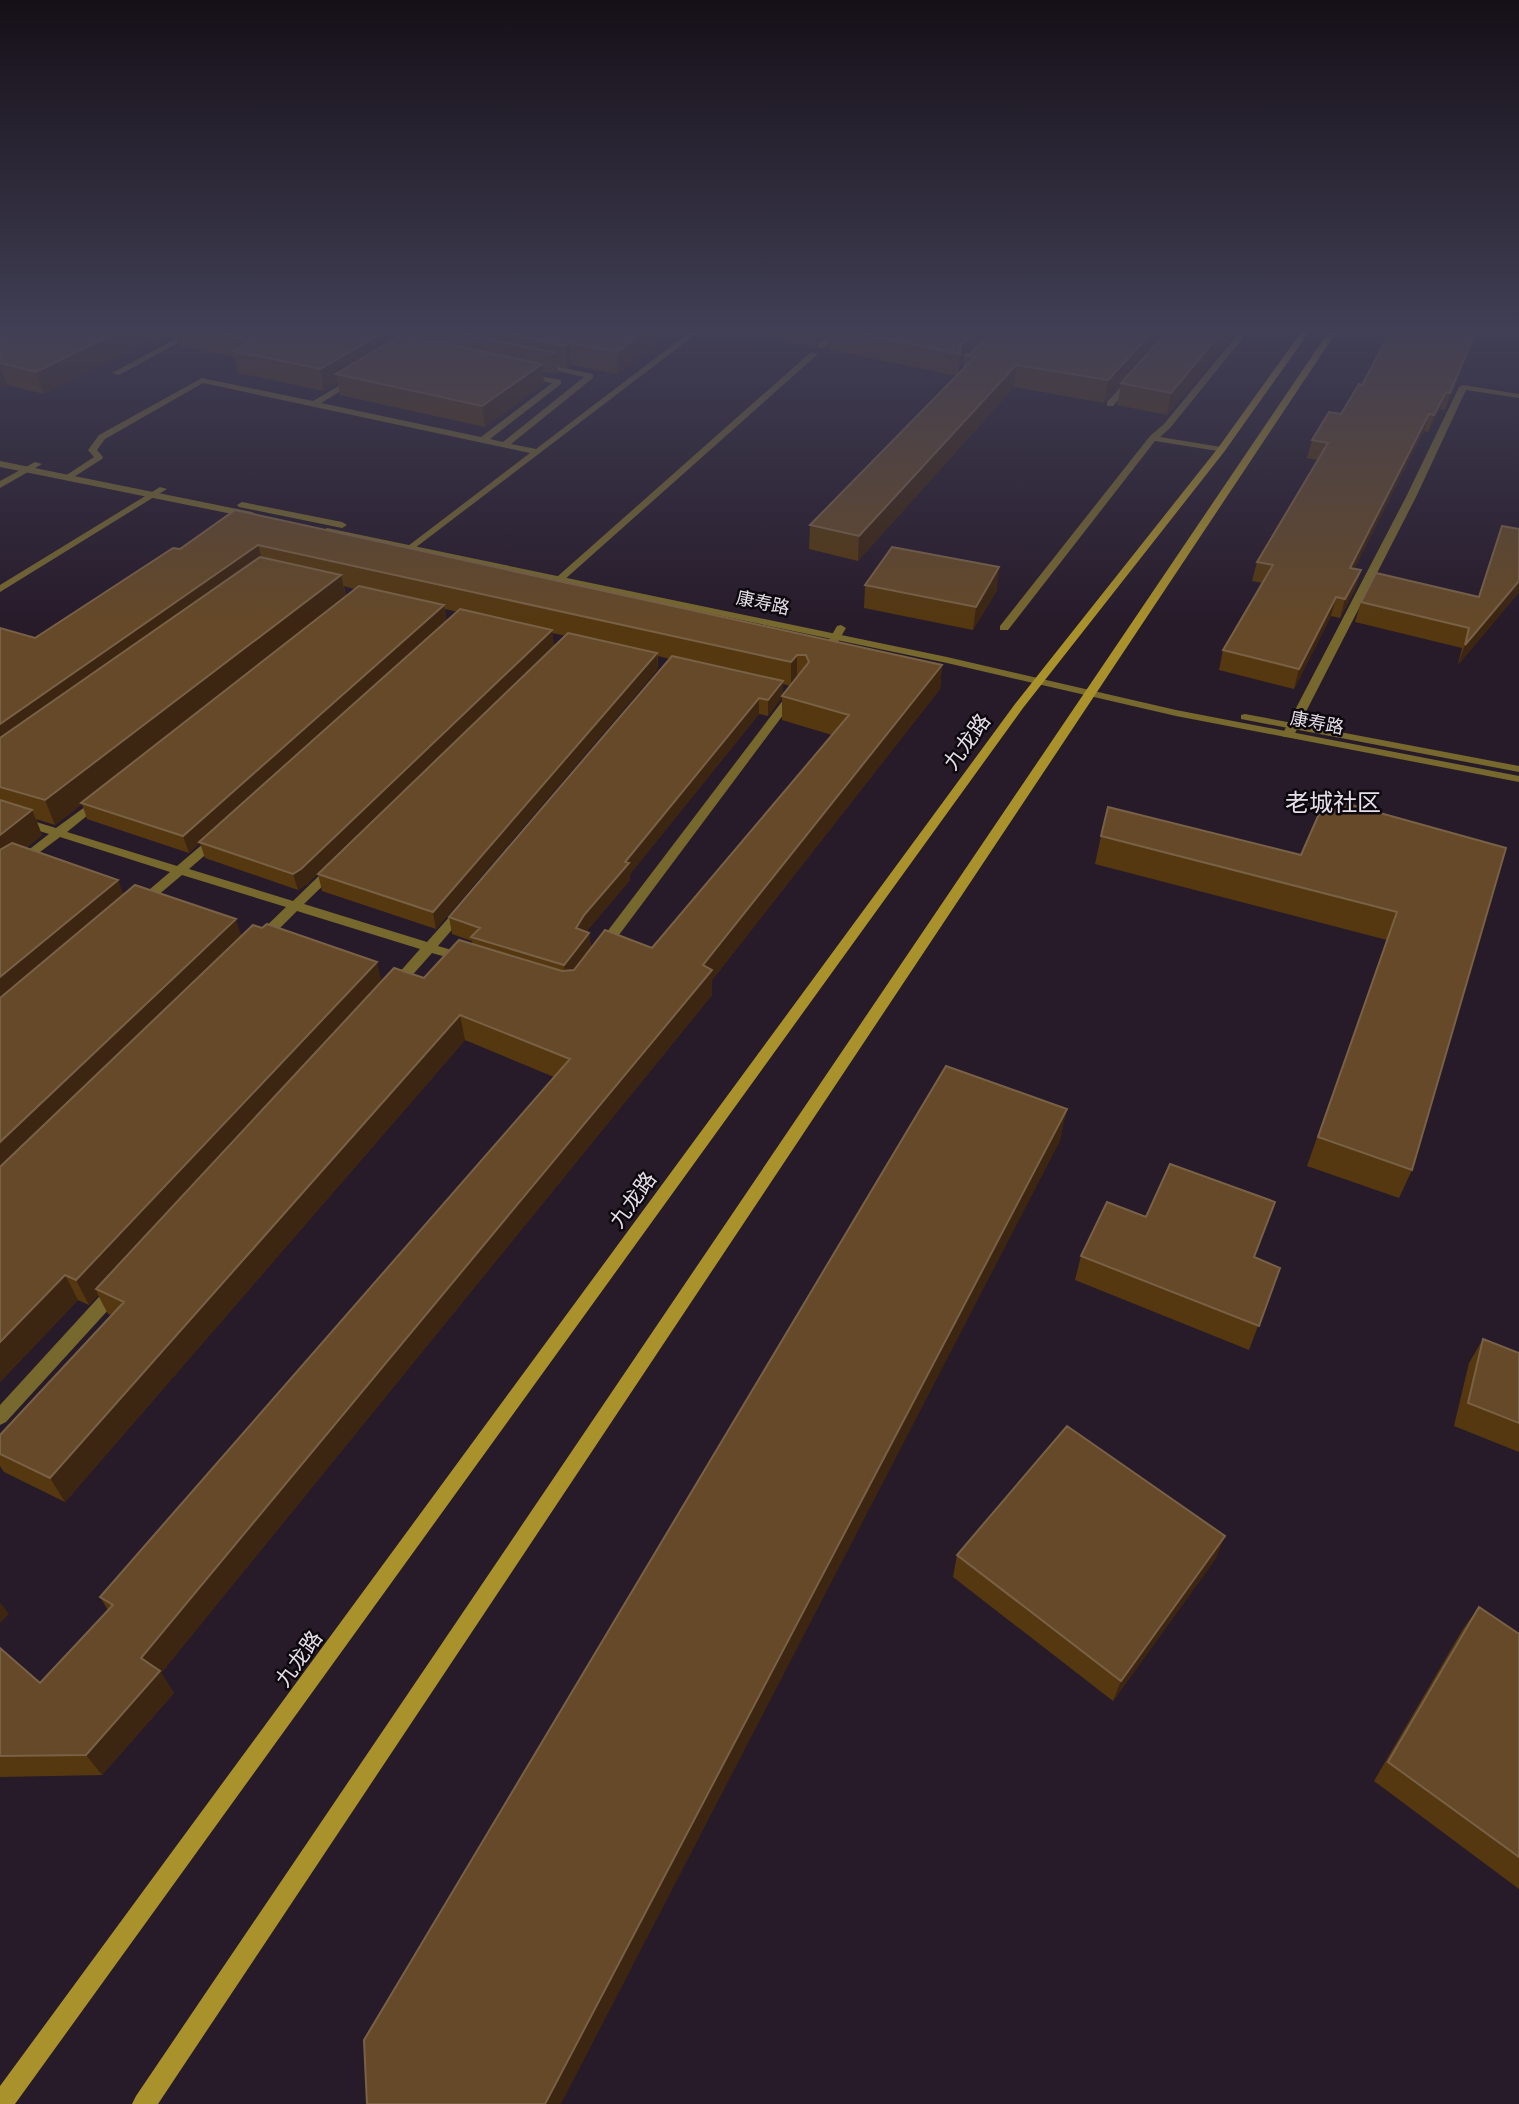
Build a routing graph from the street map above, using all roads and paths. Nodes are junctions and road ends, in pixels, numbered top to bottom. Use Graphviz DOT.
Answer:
graph roads {
  1 [pos="121,426"];
  2 [pos="418,426"];
  3 [pos="501,426"];
  4 [pos="528,426"];
  5 [pos="572,426"];
  6 [pos="733,426"];
  7 [pos="1167,426"];
  8 [pos="1238,426"];
  9 [pos="1268,426"];
  10 [pos="1444,426"];
  11 [pos="1153,438"];
  12 [pos="483,440"];
  13 [pos="505,445"];
  14 [pos="1221,450"];
  15 [pos="538,452"];
  16 [pos="0,456"];
  17 [pos="0,464"];
  18 [pos="38,464"];
  19 [pos="27,470"];
  20 [pos="71,475"];
  21 [pos="0,485"];
  22 [pos="158,492"];
  23 [pos="416,545"];
  24 [pos="565,575"];
  25 [pos="0,589"];
  26 [pos="1004,628"];
  27 [pos="839,633"];
  28 [pos="824,657"];
  29 [pos="1042,677"];
  30 [pos="1091,688"];
  31 [pos="792,689"];
  32 [pos="1290,730"];
  33 [pos="1519,769"];
  34 [pos="1519,779"];
  35 [pos="111,790"];
  36 [pos="0,815"];
  37 [pos="58,833"];
  38 [pos="221,834"];
  39 [pos="343,859"];
  40 [pos="180,871"];
  41 [pos="0,878"];
  42 [pos="474,896"];
  43 [pos="295,906"];
  44 [pos="127,916"];
  45 [pos="256,944"];
  46 [pos="430,948"];
  47 [pos="595,958"];
  48 [pos="481,964"];
  49 [pos="383,999"];
  50 [pos="121,1284"];
  51 [pos="0,1416"];
  52 [pos="1,2104"];
  53 [pos="144,2104"];
  1 -- 20 [label="street"];
  2 -- 12 [label="street"];
  3 -- 12 [label="street"];
  4 -- 13 [label="street"];
  5 -- 15 [label="street"];
  6 -- 24 [label="street"];
  7 -- 11 [label="street"];
  8 -- 14 [label="main road, 九龙路"];
  9 -- 30 [label="main road"];
  10 -- 32 [label="street"];
  11 -- 14 [label="street"];
  11 -- 26 [label="street"];
  12 -- 13 [label="street"];
  13 -- 15 [label="street"];
  14 -- 29 [label="main road, 九龙路"];
  15 -- 23 [label="street"];
  16 -- 18 [label="street, 康寿路"];
  17 -- 19 [label="street, 康寿路"];
  18 -- 19 [label="street"];
  18 -- 20 [label="street, 康寿路"];
  19 -- 20 [label="street, 康寿路"];
  19 -- 21 [label="street"];
  20 -- 22 [label="street, 康寿路"];
  22 -- 23 [label="street, 康寿路"];
  22 -- 25 [label="street"];
  23 -- 24 [label="street, 康寿路"];
  24 -- 27 [label="street, 康寿路"];
  27 -- 28 [label="street"];
  27 -- 29 [label="street, 康寿路"];
  29 -- 30 [label="street, 康寿路"];
  29 -- 52 [label="main road, 九龙路"];
  30 -- 32 [label="street, 康寿路"];
  30 -- 53 [label="main road"];
  31 -- 47 [label="street"];
  32 -- 33 [label="street, 康寿路"];
  32 -- 34 [label="street, 康寿路"];
  35 -- 37 [label="street"];
  36 -- 37 [label="street"];
  37 -- 40 [label="street"];
  37 -- 41 [label="street"];
  38 -- 40 [label="street"];
  39 -- 43 [label="street"];
  40 -- 43 [label="street"];
  40 -- 44 [label="street"];
  42 -- 46 [label="street"];
  43 -- 45 [label="street"];
  43 -- 46 [label="street"];
  46 -- 48 [label="street"];
  46 -- 49 [label="street"];
  50 -- 51 [label="street"];
}
